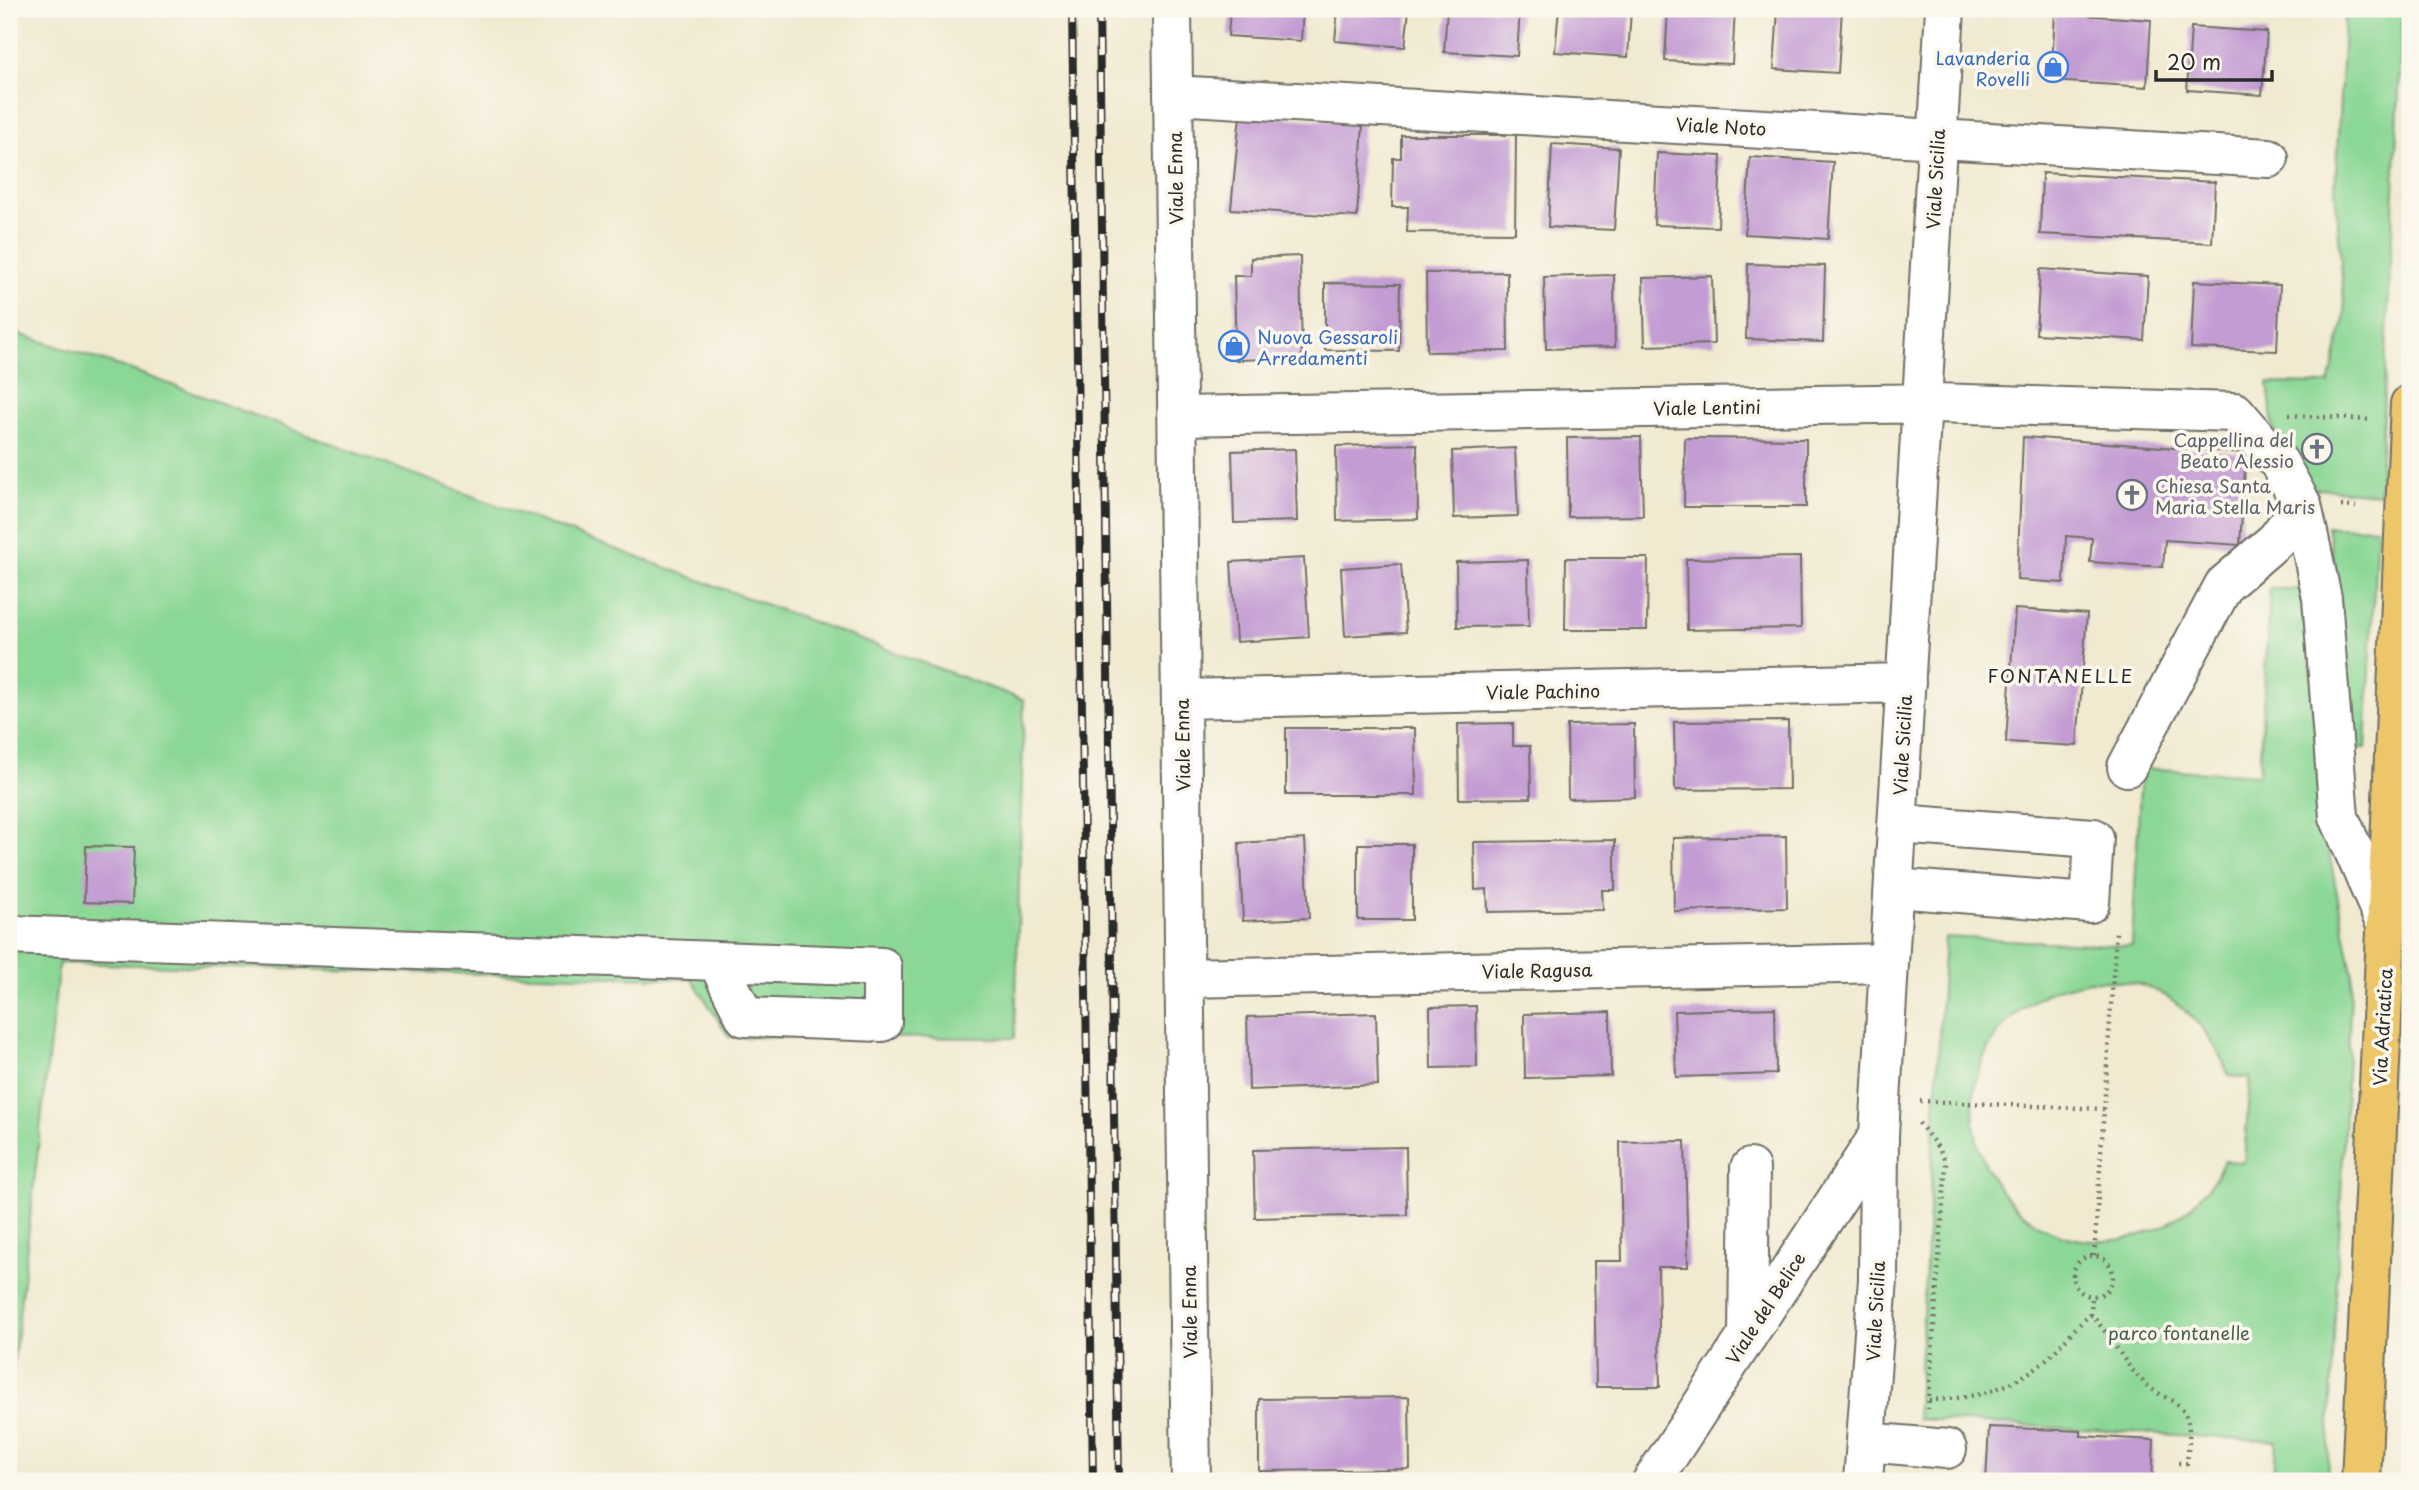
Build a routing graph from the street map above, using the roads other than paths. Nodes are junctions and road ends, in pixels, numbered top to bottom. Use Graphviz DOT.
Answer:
graph roads {
  1 [pos="1172,9"];
  2 [pos="1945,9"];
  3 [pos="1173,95"];
  4 [pos="1937,139"];
  5 [pos="2269,158"];
  6 [pos="1922,403"];
  7 [pos="2410,413"];
  8 [pos="1178,416"];
  9 [pos="2302,505"];
  10 [pos="1906,683"];
  11 [pos="1181,699"];
  12 [pos="2127,767"];
  13 [pos="2401,811"];
  14 [pos="1897,824"];
  15 [pos="1894,888"];
  16 [pos="2386,925"];
  17 [pos="9,935"];
  18 [pos="717,961"];
  19 [pos="1889,963"];
  20 [pos="1185,978"];
  21 [pos="1887,1111"];
  22 [pos="1750,1168"];
  23 [pos="1748,1335"];
  24 [pos="1866,1442"];
  25 [pos="1936,1448"];
  26 [pos="1191,1481"];
  27 [pos="1652,1481"];
  28 [pos="1863,1481"];
  29 [pos="2361,1481"];
  1 -- 3 [label="street, Viale Enna"];
  2 -- 4 [label="street, Viale Sicilia"];
  3 -- 4 [label="street, Viale Noto"];
  3 -- 8 [label="street, Viale Enna"];
  4 -- 5 [label="street, Viale Noto"];
  4 -- 6 [label="street, Viale Sicilia"];
  6 -- 8 [label="street, Viale Lentini"];
  6 -- 9 [label="street, Viale Lentini"];
  6 -- 10 [label="street, Viale Sicilia"];
  7 -- 13 [label="main road, Via Adriatica"];
  8 -- 11 [label="street, Viale Enna"];
  9 -- 12 [label="street"];
  9 -- 16 [label="street"];
  10 -- 11 [label="street, Viale Pachino"];
  10 -- 14 [label="street, Viale Sicilia"];
  11 -- 20 [label="street, Viale Enna"];
  13 -- 16 [label="main road, Via Adriatica"];
  14 -- 15 [label="street, Viale Sicilia"];
  14 -- 15 [label="street"];
  15 -- 19 [label="street, Viale Sicilia"];
  16 -- 29 [label="main road, Via Adriatica"];
  17 -- 18 [label="street"];
  19 -- 20 [label="street, Viale Ragusa"];
  19 -- 21 [label="street, Viale Sicilia"];
  20 -- 26 [label="street, Viale Enna"];
  21 -- 23 [label="street, Viale del Belice"];
  21 -- 24 [label="street, Viale Sicilia"];
  22 -- 23 [label="street"];
  23 -- 27 [label="street, Viale del Belice"];
  24 -- 25 [label="street"];
  24 -- 28 [label="street, Viale Sicilia"];
}
